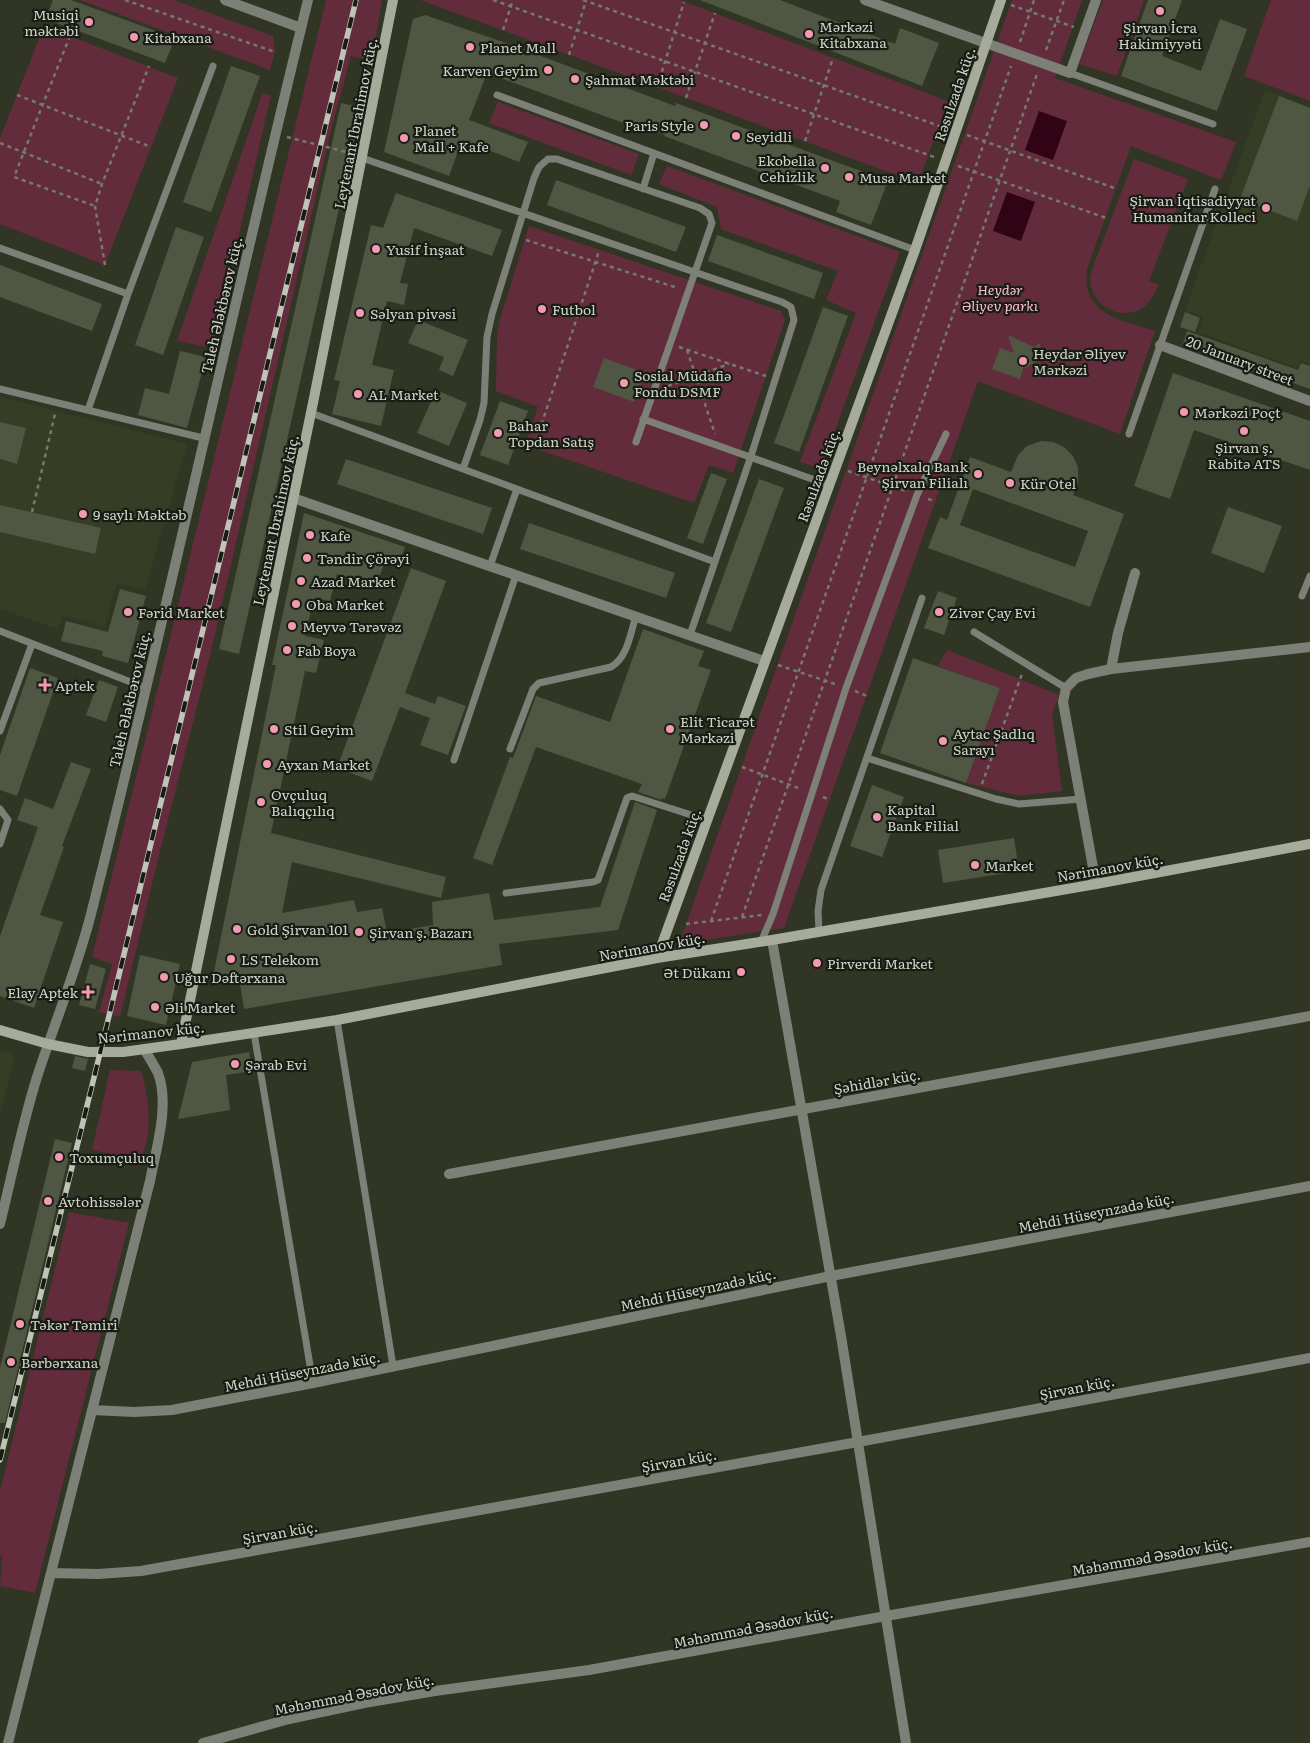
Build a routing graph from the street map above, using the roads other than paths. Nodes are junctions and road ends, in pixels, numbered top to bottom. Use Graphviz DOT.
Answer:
graph roads {
  1 [pos="225,0"];
  2 [pos="308,0"];
  3 [pos="393,0"];
  4 [pos="865,0"];
  5 [pos="1096,0"];
  6 [pos="1000,1"];
  7 [pos="302,28"];
  8 [pos="985,43"];
  9 [pos="213,66"];
  10 [pos="1070,73"];
  11 [pos="497,95"];
  12 [pos="1213,124"];
  13 [pos="654,153"];
  14 [pos="362,158"];
  15 [pos="643,189"];
  16 [pos="1215,189"];
  17 [pos="523,213"];
  18 [pos="0,248"];
  19 [pos="915,250"];
  20 [pos="695,272"];
  21 [pos="128,294"];
  22 [pos="1160,345"];
  23 [pos="0,389"];
  24 [pos="1310,401"];
  25 [pos="88,410"];
  26 [pos="311,413"];
  27 [pos="643,419"];
  28 [pos="946,434"];
  29 [pos="1129,434"];
  30 [pos="204,438"];
  31 [pos="636,442"];
  32 [pos="751,456"];
  33 [pos="463,469"];
  34 [pos="829,485"];
  35 [pos="517,489"];
  36 [pos="293,498"];
  37 [pos="715,562"];
  38 [pos="490,566"];
  39 [pos="1135,572"];
  40 [pos="516,575"];
  41 [pos="1310,576"];
  42 [pos="1302,596"];
  43 [pos="922,598"];
  44 [pos="636,616"];
  45 [pos="0,631"];
  46 [pos="974,632"];
  47 [pos="690,635"];
  48 [pos="32,644"];
  49 [pos="1310,647"];
  50 [pos="764,661"];
  51 [pos="1111,669"];
  52 [pos="146,688"];
  53 [pos="1066,688"];
  54 [pos="0,731"];
  55 [pos="510,749"];
  56 [pos="867,758"];
  57 [pos="454,760"];
  58 [pos="1081,799"];
  59 [pos="0,809"];
  60 [pos="707,820"];
  61 [pos="0,844"];
  62 [pos="1310,844"];
  63 [pos="1096,884"];
  64 [pos="506,893"];
  65 [pos="819,932"];
  66 [pos="766,941"];
  67 [pos="657,958"];
  68 [pos="1310,1016"];
  69 [pos="338,1020"];
  70 [pos="0,1030"];
  71 [pos="254,1034"];
  72 [pos="48,1044"];
  73 [pos="181,1044"];
  74 [pos="144,1050"];
  75 [pos="801,1108"];
  76 [pos="449,1174"];
  77 [pos="1310,1186"];
  78 [pos="0,1224"];
  79 [pos="831,1276"];
  80 [pos="1310,1358"];
  81 [pos="393,1366"];
  82 [pos="313,1383"];
  83 [pos="92,1410"];
  84 [pos="858,1442"];
  85 [pos="1310,1542"];
  86 [pos="51,1573"];
  87 [pos="886,1616"];
  88 [pos="8,1743"];
  89 [pos="203,1743"];
  90 [pos="906,1743"];
  1 -- 7 [label="street"];
  2 -- 7 [label="street, Taleh Ələkbərov küç."];
  3 -- 14 [label="street, Leytenant Ibrahimov küç."];
  4 -- 8 [label="street"];
  5 -- 10 [label="street"];
  6 -- 8 [label="street, Rəsulzadə küç."];
  7 -- 30 [label="street, Taleh Ələkbərov küç."];
  8 -- 10 [label="street"];
  8 -- 19 [label="street, Rəsulzadə küç."];
  9 -- 21 [label="lane"];
  10 -- 12 [label="lane"];
  11 -- 13 [label="lane"];
  13 -- 15 [label="lane"];
  13 -- 19 [label="lane"];
  14 -- 17 [label="lane"];
  14 -- 26 [label="street, Leytenant Ibrahimov küç."];
  15 -- 17 [label="lane"];
  15 -- 20 [label="lane"];
  16 -- 22 [label="lane"];
  17 -- 20 [label="lane"];
  17 -- 33 [label="lane"];
  18 -- 21 [label="lane"];
  19 -- 34 [label="street, Rəsulzadə küç."];
  20 -- 27 [label="lane"];
  20 -- 32 [label="lane"];
  21 -- 25 [label="lane"];
  22 -- 24 [label="street, 20 January street"];
  22 -- 29 [label="lane"];
  23 -- 25 [label="lane"];
  25 -- 30 [label="lane"];
  26 -- 33 [label="lane"];
  26 -- 36 [label="street, Leytenant Ibrahimov küç."];
  27 -- 31 [label="lane"];
  27 -- 32 [label="lane"];
  28 -- 66 [label="lane"];
  30 -- 52 [label="street, Taleh Ələkbərov küç."];
  32 -- 34 [label="lane"];
  32 -- 37 [label="lane"];
  33 -- 35 [label="lane"];
  34 -- 50 [label="street, Rəsulzadə küç."];
  35 -- 37 [label="lane"];
  35 -- 38 [label="lane"];
  36 -- 38 [label="street"];
  36 -- 73 [label="street, Leytenant Ibrahimov küç."];
  37 -- 47 [label="lane"];
  38 -- 40 [label="street"];
  39 -- 51 [label="street"];
  40 -- 44 [label="street"];
  40 -- 57 [label="lane"];
  41 -- 42 [label="lane"];
  43 -- 56 [label="lane"];
  44 -- 47 [label="street"];
  44 -- 55 [label="lane"];
  45 -- 48 [label="lane"];
  46 -- 53 [label="lane"];
  47 -- 50 [label="street"];
  48 -- 52 [label="lane"];
  48 -- 54 [label="lane"];
  49 -- 51 [label="street"];
  50 -- 60 [label="street, Rəsulzadə küç."];
  51 -- 53 [label="street"];
  52 -- 72 [label="street, Taleh Ələkbərov küç."];
  53 -- 58 [label="street"];
  56 -- 58 [label="lane"];
  56 -- 65 [label="lane"];
  58 -- 63 [label="street"];
  59 -- 61 [label="lane"];
  60 -- 64 [label="lane"];
  60 -- 67 [label="street, Rəsulzadə küç."];
  62 -- 63 [label="street, Nərimanov küç."];
  63 -- 65 [label="street, Nərimanov küç."];
  65 -- 66 [label="street, Nərimanov küç."];
  66 -- 67 [label="street, Nərimanov küç."];
  66 -- 75 [label="street"];
  67 -- 69 [label="street, Nərimanov küç."];
  68 -- 75 [label="street, Şəhidlər küç."];
  69 -- 71 [label="street, Nərimanov küç."];
  69 -- 81 [label="lane"];
  70 -- 72 [label="street, Nərimanov küç."];
  71 -- 73 [label="street, Nərimanov küç."];
  71 -- 82 [label="lane"];
  72 -- 74 [label="street, Nərimanov küç."];
  72 -- 78 [label="street, Taleh Ələkbərov küç."];
  73 -- 74 [label="street, Nərimanov küç."];
  74 -- 83 [label="street"];
  75 -- 76 [label="street, Şəhidlər küç."];
  75 -- 79 [label="street"];
  77 -- 79 [label="street, Mehdi Hüseynzadə küç."];
  79 -- 81 [label="street, Mehdi Hüseynzadə küç."];
  79 -- 84 [label="street"];
  80 -- 84 [label="street, Şirvan küç."];
  81 -- 82 [label="street, Mehdi Hüseynzadə küç."];
  82 -- 83 [label="street, Mehdi Hüseynzadə küç."];
  83 -- 86 [label="street"];
  84 -- 86 [label="street, Şirvan küç."];
  84 -- 87 [label="street"];
  85 -- 87 [label="street, Məhəmməd Əsədov küç."];
  86 -- 88 [label="street"];
  87 -- 89 [label="street, Məhəmməd Əsədov küç."];
  87 -- 90 [label="street"];
}
